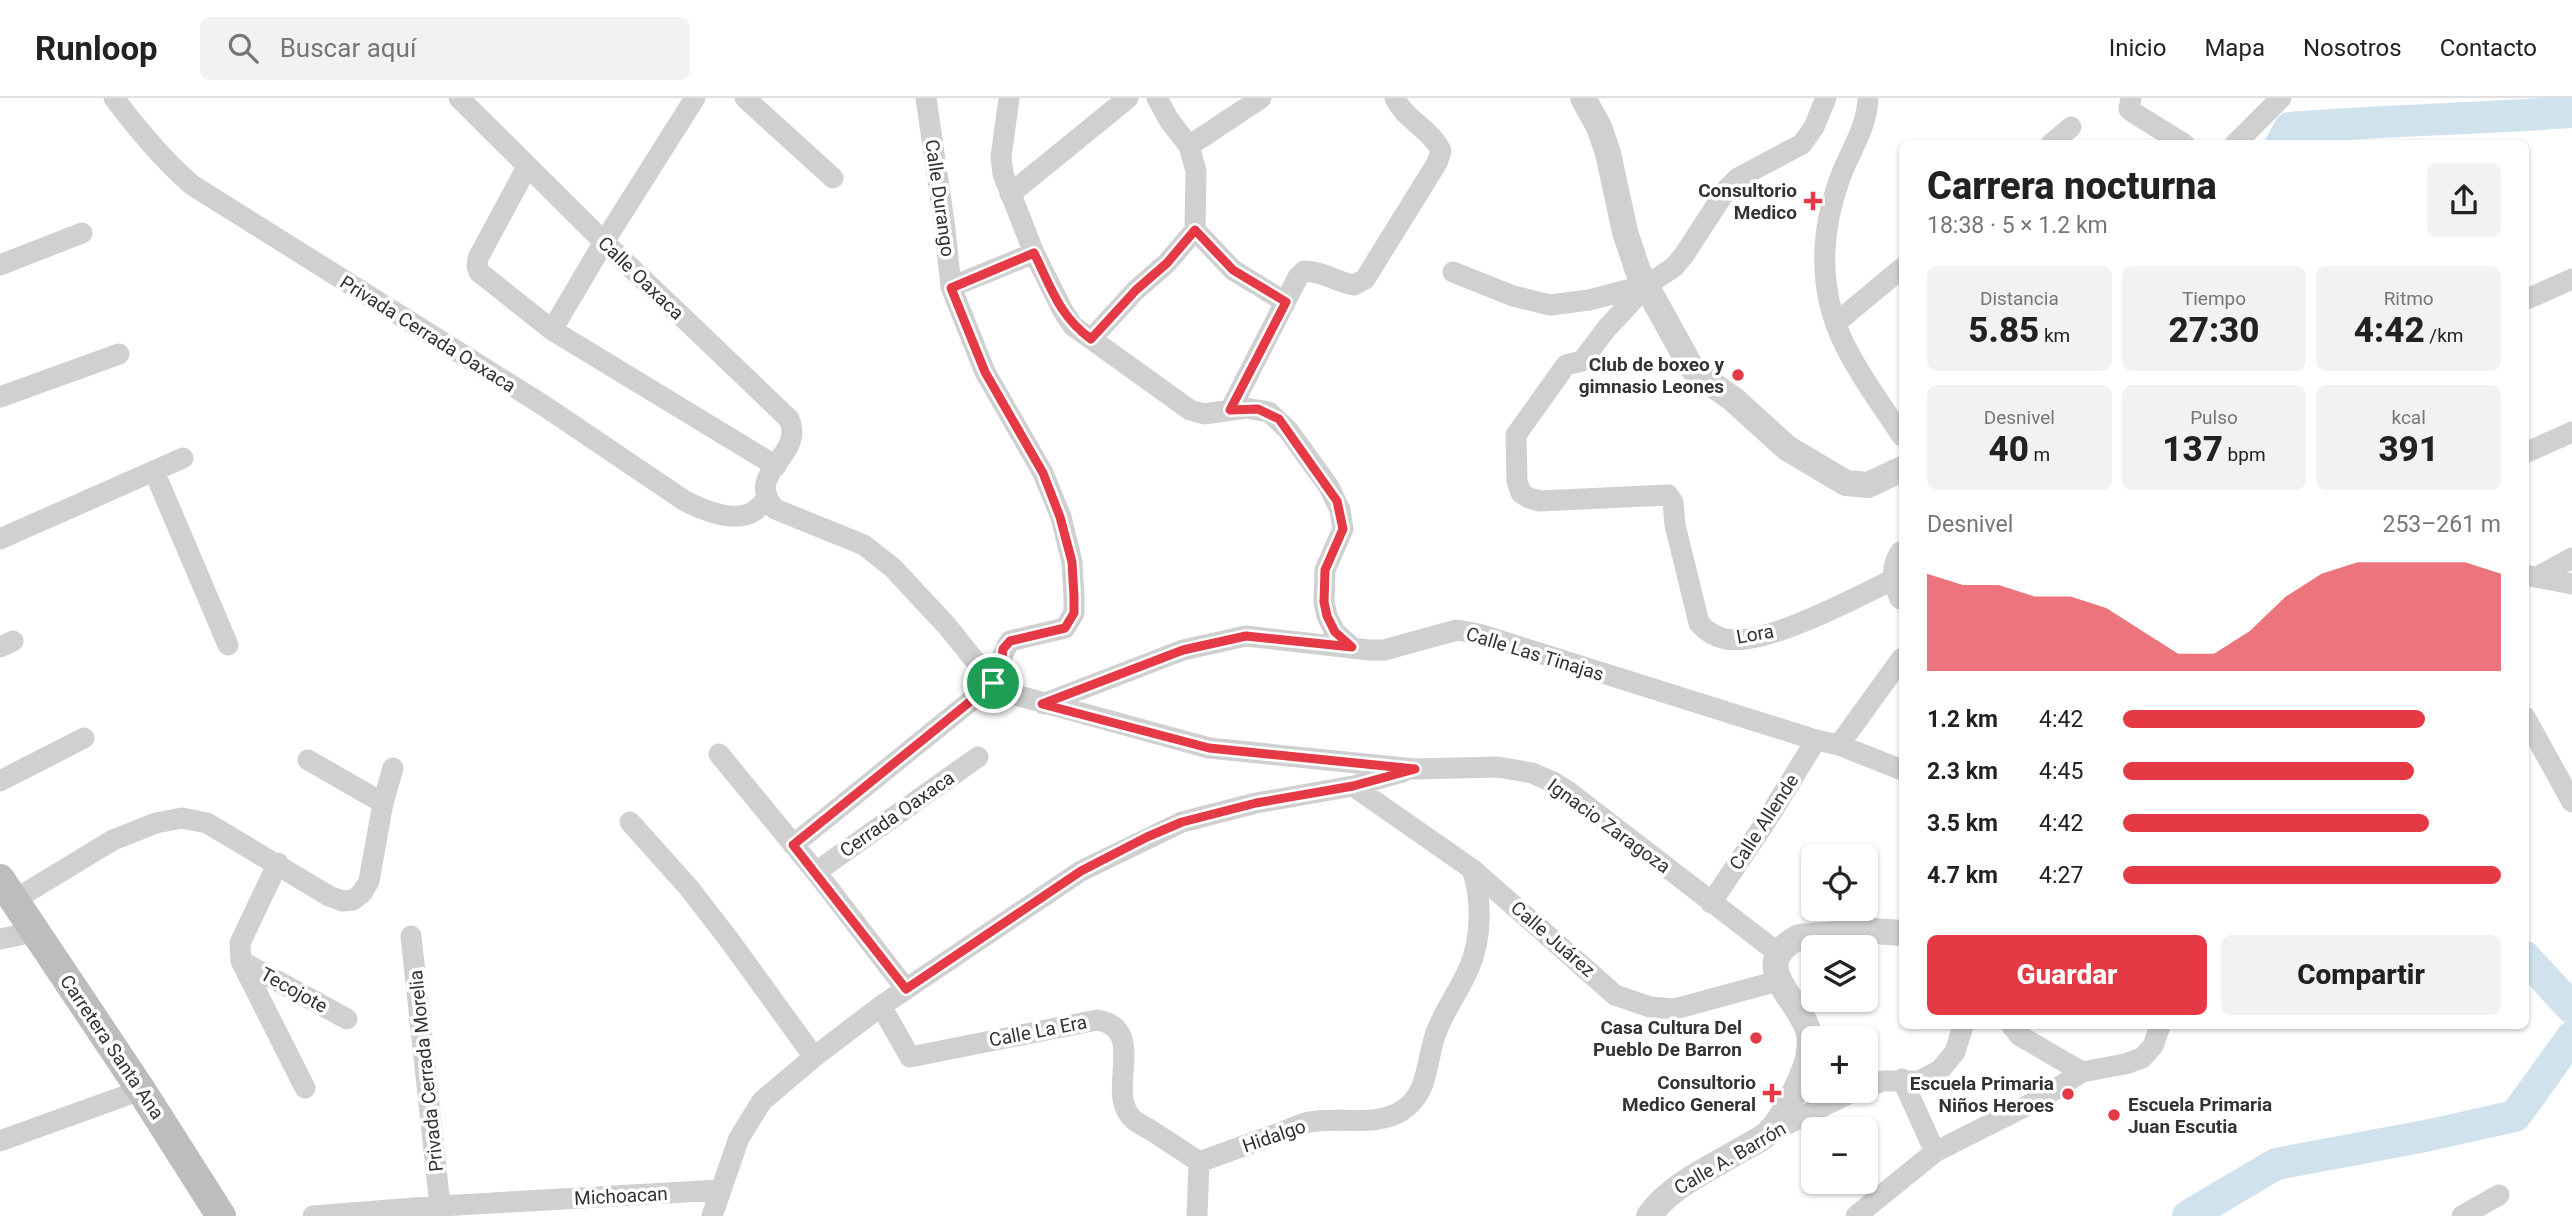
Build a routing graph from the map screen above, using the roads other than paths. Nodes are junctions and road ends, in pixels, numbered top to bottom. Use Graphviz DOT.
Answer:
graph roads {
  1 [pos="114,98"];
  2 [pos="459,98"];
  3 [pos="695,98"];
  4 [pos="746,98"];
  5 [pos="926,98"];
  6 [pos="1009,98"];
  7 [pos="1128,98"];
  8 [pos="1157,98"];
  9 [pos="1261,98"];
  10 [pos="1395,98"];
  11 [pos="1583,98"];
  12 [pos="1825,98"];
  13 [pos="1868,98"];
  14 [pos="2130,98"];
  15 [pos="2281,98"];
  16 [pos="2071,127"];
  17 [pos="2056,140"];
  18 [pos="2176,140"];
  19 [pos="2239,140"];
  20 [pos="1189,146"];
  21 [pos="527,167"];
  22 [pos="833,178"];
  23 [pos="1010,194"];
  24 [pos="1195,230"];
  25 [pos="82,233"];
  26 [pos="604,242"];
  27 [pos="1034,253"];
  28 [pos="0,265"];
  29 [pos="1899,270"];
  30 [pos="1453,272"];
  31 [pos="2572,279"];
  32 [pos="1647,285"];
  33 [pos="951,288"];
  34 [pos="2529,298"];
  35 [pos="1286,302"];
  36 [pos="1836,323"];
  37 [pos="552,330"];
  38 [pos="1091,339"];
  39 [pos="119,354"];
  40 [pos="0,397"];
  41 [pos="1230,410"];
  42 [pos="1899,431"];
  43 [pos="2572,432"];
  44 [pos="2529,451"];
  45 [pos="183,458"];
  46 [pos="776,466"];
  47 [pos="154,471"];
  48 [pos="1899,471"];
  49 [pos="767,499"];
  50 [pos="0,539"];
  51 [pos="2572,558"];
  52 [pos="1899,576"];
  53 [pos="2531,576"];
  54 [pos="2572,584"];
  55 [pos="228,645"];
  56 [pos="1352,647"];
  57 [pos="1899,662"];
  58 [pos="993,683"];
  59 [pos="1042,704"];
  60 [pos="2529,724"];
  61 [pos="83,738"];
  62 [pos="1816,740"];
  63 [pos="1839,745"];
  64 [pos="719,754"];
  65 [pos="978,757"];
  66 [pos="308,760"];
  67 [pos="393,768"];
  68 [pos="1415,769"];
  69 [pos="1899,769"];
  70 [pos="0,781"];
  71 [pos="1353,786"];
  72 [pos="2572,802"];
  73 [pos="383,803"];
  74 [pos="630,822"];
  75 [pos="793,845"];
  76 [pos="278,863"];
  77 [pos="1472,869"];
  78 [pos="816,872"];
  79 [pos="7,889"];
  80 [pos="1711,903"];
  81 [pos="35,932"];
  82 [pos="1899,933"];
  83 [pos="411,936"];
  84 [pos="0,939"];
  85 [pos="1779,953"];
  86 [pos="241,961"];
  87 [pos="1778,981"];
  88 [pos="906,989"];
  89 [pos="881,1006"];
  90 [pos="347,1019"];
  91 [pos="1962,1029"];
  92 [pos="2014,1029"];
  93 [pos="2159,1029"];
  94 [pos="814,1058"];
  95 [pos="2082,1072"];
  96 [pos="1902,1079"];
  97 [pos="1878,1083"];
  98 [pos="305,1088"];
  99 [pos="141,1090"];
  100 [pos="1830,1103"];
  101 [pos="1767,1134"];
  102 [pos="0,1141"];
  103 [pos="1935,1152"];
  104 [pos="1199,1162"];
  105 [pos="720,1190"];
  106 [pos="2499,1195"];
  107 [pos="440,1211"];
  108 [pos="221,1216"];
  109 [pos="313,1216"];
  110 [pos="712,1216"];
  111 [pos="1197,1216"];
  112 [pos="1650,1216"];
  113 [pos="1856,1216"];
  114 [pos="2462,1216"];
  1 -- 49 [label="street, Privada Cerrada Oaxaca"];
  2 -- 21 [label="street, Calle Oaxaca"];
  3 -- 26 [label="street"];
  4 -- 22 [label="street"];
  5 -- 33 [label="street, Calle Durango"];
  6 -- 23 [label="street"];
  7 -- 23 [label="street"];
  8 -- 20 [label="street"];
  9 -- 20 [label="street"];
  10 -- 35 [label="street"];
  11 -- 32 [label="street"];
  12 -- 32 [label="street"];
  13 -- 36 [label="street"];
  14 -- 18 [label="street"];
  15 -- 19 [label="street"];
  16 -- 17 [label="street"];
  20 -- 24 [label="street"];
  21 -- 26 [label="street, Calle Oaxaca"];
  21 -- 37 [label="street"];
  23 -- 27 [label="street"];
  24 -- 35 [label="street"];
  24 -- 38 [label="street"];
  25 -- 28 [label="street"];
  26 -- 37 [label="street"];
  26 -- 46 [label="street, Calle Oaxaca"];
  27 -- 33 [label="street"];
  27 -- 38 [label="street"];
  29 -- 36 [label="street"];
  30 -- 32 [label="street"];
  31 -- 34 [label="street"];
  32 -- 48 [label="street"];
  32 -- 52 [label="street, Lora"];
  33 -- 58 [label="street, Calle Durango"];
  35 -- 41 [label="street"];
  36 -- 42 [label="street"];
  37 -- 46 [label="street"];
  38 -- 41 [label="street"];
  39 -- 40 [label="street"];
  41 -- 56 [label="street"];
  43 -- 44 [label="street"];
  45 -- 47 [label="street"];
  46 -- 49 [label="street, Calle Oaxaca"];
  47 -- 50 [label="street"];
  47 -- 55 [label="street"];
  49 -- 58 [label="street"];
  51 -- 53 [label="street"];
  53 -- 54 [label="street"];
  56 -- 59 [label="street, Calle Las Tinajas"];
  56 -- 62 [label="street, Calle Las Tinajas"];
  57 -- 63 [label="street"];
  58 -- 59 [label="street"];
  58 -- 75 [label="street"];
  59 -- 68 [label="street"];
  60 -- 72 [label="street"];
  61 -- 70 [label="street"];
  62 -- 63 [label="street, Calle Las Tinajas"];
  62 -- 80 [label="street, Calle Allende"];
  63 -- 69 [label="street, Calle Las Tinajas"];
  64 -- 75 [label="street"];
  65 -- 78 [label="street, Cerrada Oaxaca"];
  66 -- 73 [label="street"];
  67 -- 73 [label="street"];
  68 -- 71 [label="street"];
  68 -- 80 [label="street, Ignacio Zaragoza"];
  71 -- 77 [label="street, Calle Juárez"];
  71 -- 88 [label="street"];
  73 -- 76 [label="street"];
  74 -- 94 [label="street"];
  75 -- 78 [label="street"];
  76 -- 79 [label="street"];
  76 -- 86 [label="street"];
  77 -- 87 [label="street, Calle Juárez"];
  77 -- 104 [label="street, Hidalgo"];
  78 -- 88 [label="street"];
  79 -- 81 [label="main road, Carretera Santa Ana"];
  80 -- 85 [label="street, Ignacio Zaragoza"];
  81 -- 84 [label="street"];
  81 -- 99 [label="main road, Carretera Santa Ana"];
  82 -- 85 [label="street"];
  83 -- 107 [label="street, Privada Cerrada Morelia"];
  85 -- 87 [label="street"];
  86 -- 90 [label="street, Tecojote"];
  86 -- 98 [label="street"];
  87 -- 101 [label="street"];
  88 -- 89 [label="street"];
  89 -- 94 [label="street"];
  89 -- 104 [label="street, Calle La Era"];
  91 -- 96 [label="street"];
  92 -- 95 [label="street"];
  93 -- 95 [label="street"];
  94 -- 105 [label="street"];
  95 -- 103 [label="street"];
  96 -- 97 [label="street"];
  96 -- 103 [label="street"];
  99 -- 102 [label="street"];
  99 -- 108 [label="main road, Carretera Santa Ana"];
  100 -- 101 [label="street, Calle A. Barrón"];
  101 -- 112 [label="street, Calle A. Barrón"];
  103 -- 113 [label="street"];
  104 -- 111 [label="street"];
  105 -- 107 [label="street, Michoacan"];
  105 -- 110 [label="street"];
  106 -- 114 [label="street"];
  107 -- 109 [label="street, Michoacan"];
}
